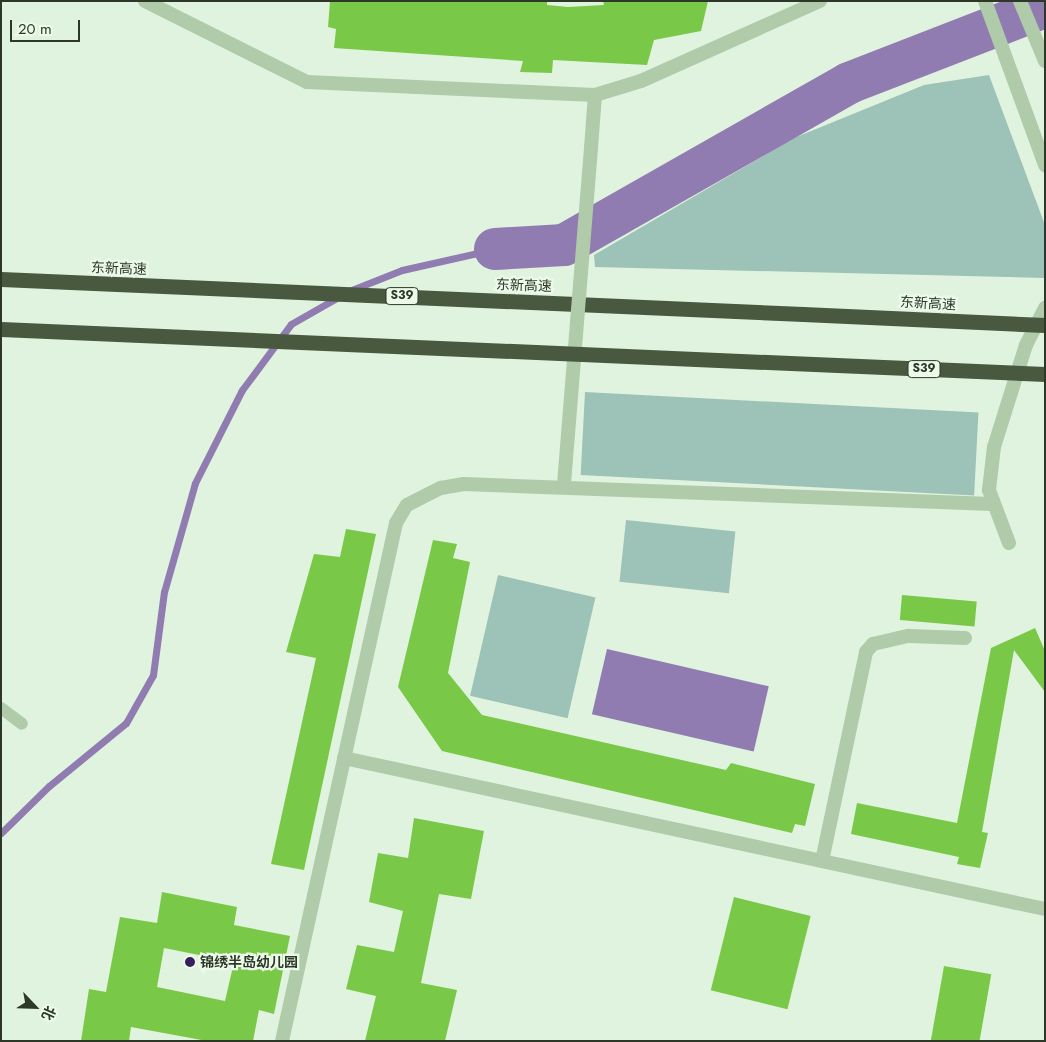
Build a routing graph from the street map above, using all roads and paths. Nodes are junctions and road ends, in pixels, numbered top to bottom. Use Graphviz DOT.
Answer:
graph roads {
  1 [pos="145,1"];
  2 [pos="820,1"];
  3 [pos="1020,1"];
  4 [pos="986,3"];
  5 [pos="1045,61"];
  6 [pos="595,95"];
  7 [pos="1045,164"];
  8 [pos="1,279"];
  9 [pos="1045,308"];
  10 [pos="1045,325"];
  11 [pos="1,328"];
  12 [pos="1045,374"];
  13 [pos="564,484"];
  14 [pos="992,504"];
  15 [pos="1009,543"];
  16 [pos="965,638"];
  17 [pos="1,708"];
  18 [pos="22,724"];
  19 [pos="344,758"];
  20 [pos="822,861"];
  21 [pos="1045,909"];
  22 [pos="282,1041"];
  1 -- 6 [label="street"];
  2 -- 6 [label="street"];
  3 -- 5 [label="street"];
  4 -- 7 [label="street"];
  6 -- 13 [label="street, bridge"];
  8 -- 10 [label="highway, 东新高速 / S39, bridge"];
  9 -- 14 [label="street"];
  11 -- 12 [label="highway, S39, bridge"];
  13 -- 14 [label="street"];
  13 -- 19 [label="street"];
  14 -- 15 [label="street"];
  16 -- 20 [label="street"];
  17 -- 18 [label="lane"];
  19 -- 20 [label="street"];
  19 -- 22 [label="street"];
  20 -- 21 [label="street"];
}
